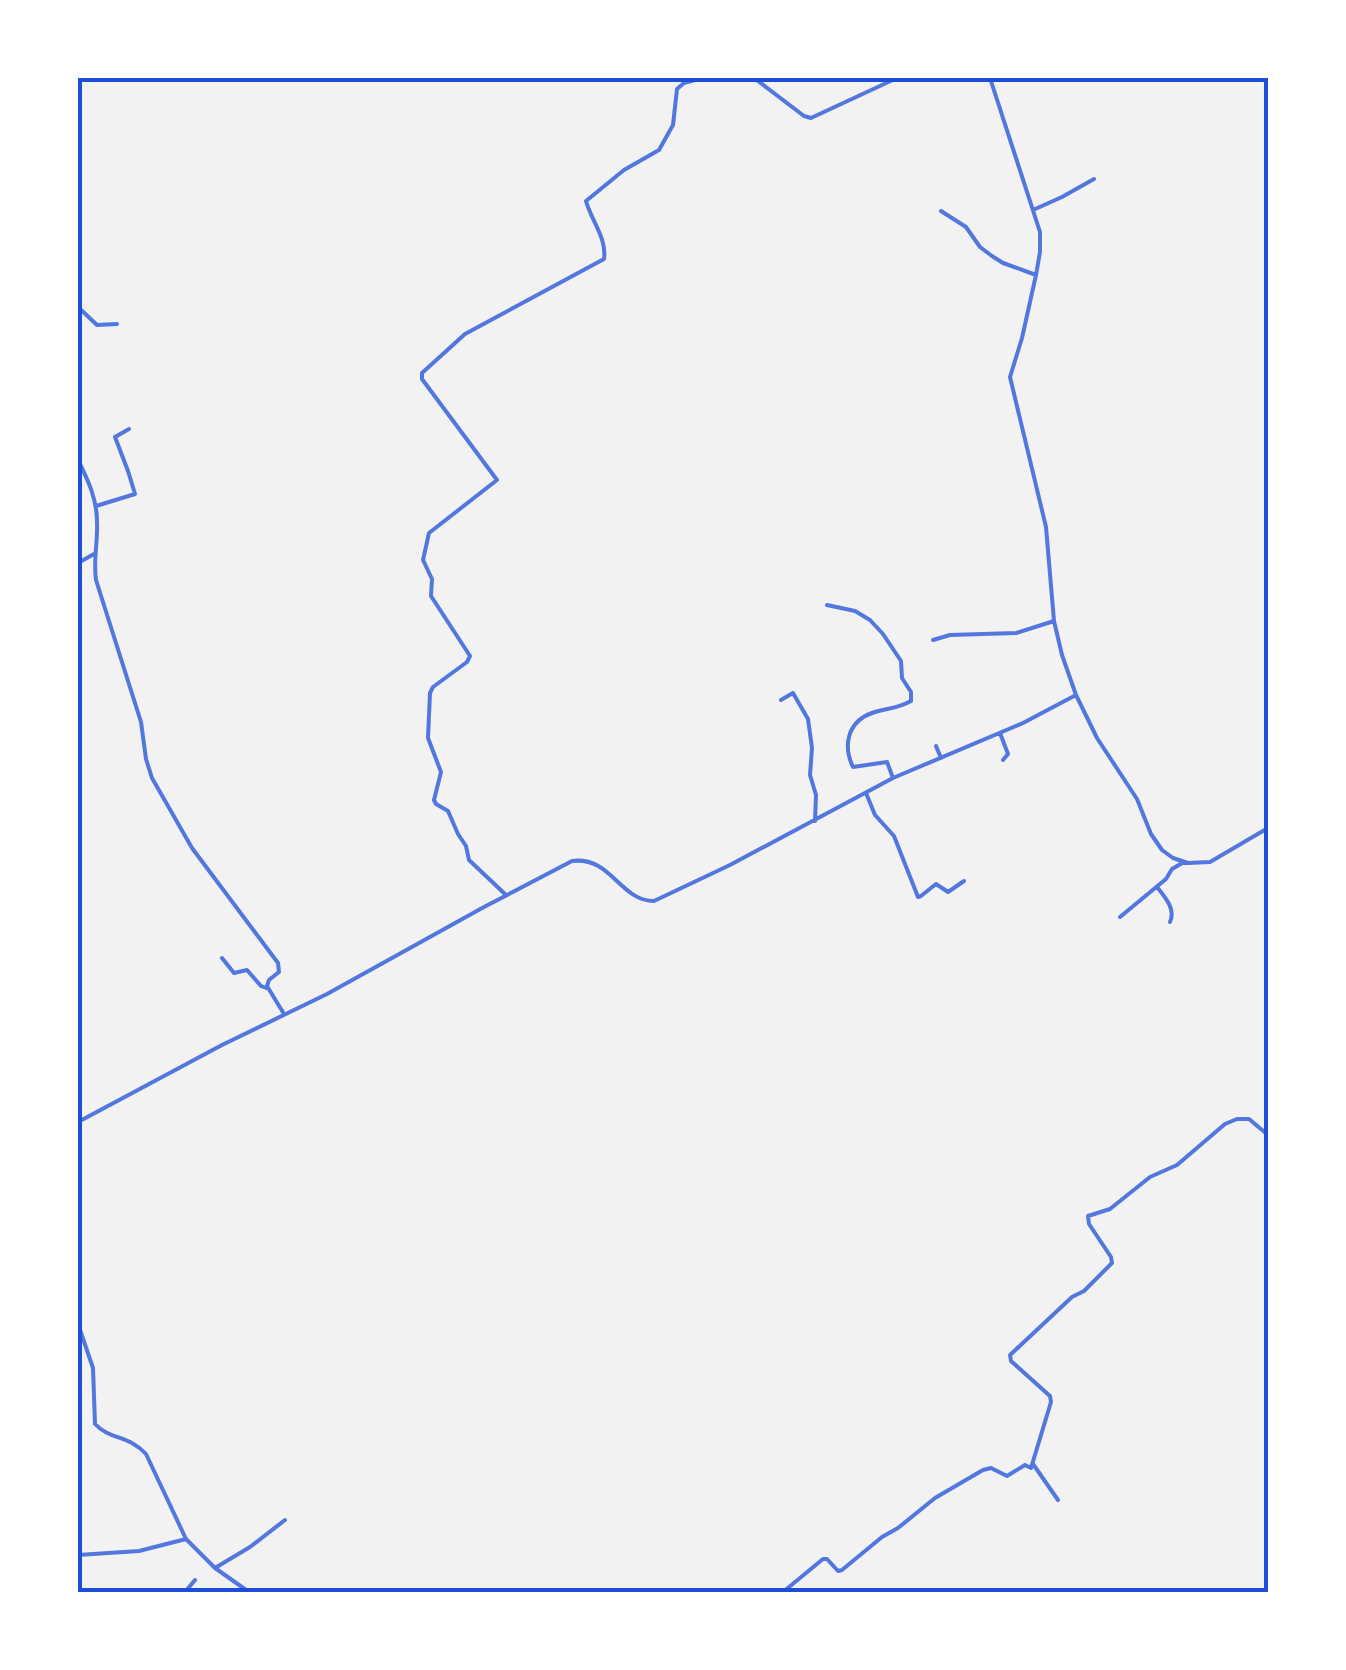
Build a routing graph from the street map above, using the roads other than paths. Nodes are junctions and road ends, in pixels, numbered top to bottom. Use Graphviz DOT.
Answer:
graph roads {
  1 [pos="702,78"];
  2 [pos="754,78"];
  3 [pos="897,78"];
  4 [pos="990,78"];
  5 [pos="1094,179"];
  6 [pos="1033,210"];
  7 [pos="941,211"];
  8 [pos="1036,276"];
  9 [pos="78,307"];
  10 [pos="118,324"];
  11 [pos="129,429"];
  12 [pos="78,460"];
  13 [pos="96,506"];
  14 [pos="94,554"];
  15 [pos="78,562"];
  16 [pos="827,605"];
  17 [pos="1054,620"];
  18 [pos="933,640"];
  19 [pos="1076,695"];
  20 [pos="782,700"];
  21 [pos="1000,733"];
  22 [pos="936,746"];
  23 [pos="940,758"];
  24 [pos="1002,760"];
  25 [pos="894,778"];
  26 [pos="866,793"];
  27 [pos="815,821"];
  28 [pos="1268,828"];
  29 [pos="1184,862"];
  30 [pos="964,881"];
  31 [pos="1157,887"];
  32 [pos="506,895"];
  33 [pos="1120,917"];
  34 [pos="1170,922"];
  35 [pos="222,958"];
  36 [pos="270,989"];
  37 [pos="284,1014"];
  38 [pos="78,1122"];
  39 [pos="1268,1136"];
  40 [pos="78,1324"];
  41 [pos="1033,1464"];
  42 [pos="1058,1500"];
  43 [pos="285,1520"];
  44 [pos="186,1539"];
  45 [pos="78,1555"];
  46 [pos="215,1568"];
  47 [pos="194,1580"];
  48 [pos="185,1592"];
  49 [pos="250,1592"];
  50 [pos="783,1592"];
  1 -- 32 [label="street"];
  2 -- 3 [label="street"];
  4 -- 6 [label="street"];
  5 -- 6 [label="street"];
  6 -- 8 [label="street"];
  7 -- 8 [label="street"];
  8 -- 17 [label="street"];
  9 -- 10 [label="street"];
  11 -- 13 [label="street"];
  12 -- 13 [label="street"];
  13 -- 14 [label="street"];
  14 -- 15 [label="street"];
  14 -- 36 [label="street"];
  16 -- 25 [label="street"];
  17 -- 18 [label="street"];
  17 -- 19 [label="street"];
  19 -- 21 [label="street"];
  19 -- 29 [label="street"];
  20 -- 27 [label="street"];
  21 -- 23 [label="street"];
  21 -- 24 [label="street"];
  22 -- 23 [label="street"];
  23 -- 25 [label="street"];
  25 -- 26 [label="street"];
  26 -- 27 [label="street"];
  26 -- 30 [label="street"];
  27 -- 32 [label="street"];
  28 -- 29 [label="street"];
  29 -- 31 [label="street"];
  31 -- 33 [label="street"];
  31 -- 34 [label="street"];
  32 -- 37 [label="street"];
  35 -- 36 [label="street"];
  36 -- 37 [label="street"];
  37 -- 38 [label="street"];
  39 -- 41 [label="street"];
  40 -- 44 [label="street"];
  41 -- 42 [label="street"];
  41 -- 50 [label="street"];
  43 -- 46 [label="street"];
  44 -- 45 [label="street"];
  44 -- 46 [label="street"];
  46 -- 49 [label="street"];
  47 -- 48 [label="street"];
}
